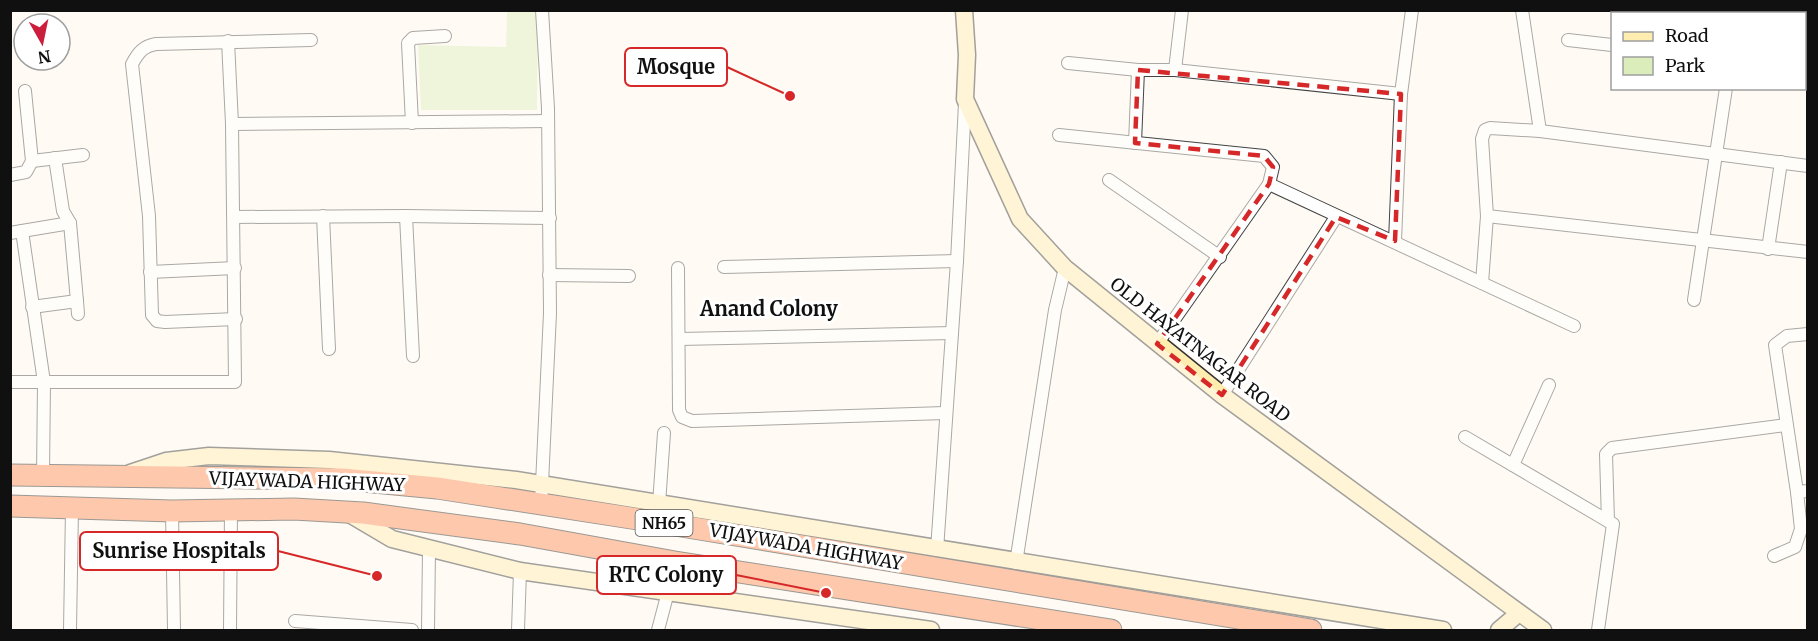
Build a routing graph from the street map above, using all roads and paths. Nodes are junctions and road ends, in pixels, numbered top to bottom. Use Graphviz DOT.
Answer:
graph roads {
  1 [pos="542,10"];
  2 [pos="964,10"];
  3 [pos="1182,10"];
  4 [pos="1412,10"];
  5 [pos="1522,10"];
  6 [pos="445,36"];
  7 [pos="311,40"];
  8 [pos="1568,40"];
  9 [pos="228,41"];
  10 [pos="1611,45"];
  11 [pos="1068,63"];
  12 [pos="1138,70"];
  13 [pos="1175,70"];
  14 [pos="1726,90"];
  15 [pos="25,91"];
  16 [pos="1401,94"];
  17 [pos="965,99"];
  18 [pos="548,121"];
  19 [pos="412,123"];
  20 [pos="232,124"];
  21 [pos="1540,131"];
  22 [pos="1059,135"];
  23 [pos="1135,143"];
  24 [pos="1716,153"];
  25 [pos="83,155"];
  26 [pos="55,158"];
  27 [pos="32,161"];
  28 [pos="1781,162"];
  29 [pos="1808,166"];
  30 [pos="10,175"];
  31 [pos="1109,180"];
  32 [pos="1269,184"];
  33 [pos="323,216"];
  34 [pos="406,216"];
  35 [pos="1487,216"];
  36 [pos="1336,217"];
  37 [pos="234,218"];
  38 [pos="550,219"];
  39 [pos="70,223"];
  40 [pos="16,232"];
  41 [pos="1395,241"];
  42 [pos="1704,242"];
  43 [pos="1768,249"];
  44 [pos="1808,252"];
  45 [pos="1220,257"];
  46 [pos="957,261"];
  47 [pos="724,267"];
  48 [pos="235,268"];
  49 [pos="678,268"];
  50 [pos="1065,268"];
  51 [pos="150,272"];
  52 [pos="549,275"];
  53 [pos="628,276"];
  54 [pos="1482,283"];
  55 [pos="1694,300"];
  56 [pos="32,307"];
  57 [pos="236,320"];
  58 [pos="1574,326"];
  59 [pos="952,333"];
  60 [pos="1808,334"];
  61 [pos="679,339"];
  62 [pos="1157,344"];
  63 [pos="328,349"];
  64 [pos="413,356"];
  65 [pos="10,382"];
  66 [pos="44,382"];
  67 [pos="1549,385"];
  68 [pos="1222,395"];
  69 [pos="945,413"];
  70 [pos="1786,425"];
  71 [pos="664,433"];
  72 [pos="1465,437"];
  73 [pos="1513,465"];
  74 [pos="10,475"];
  75 [pos="43,475"];
  76 [pos="120,476"];
  77 [pos="200,477"];
  78 [pos="1802,491"];
  79 [pos="542,495"];
  80 [pos="659,504"];
  81 [pos="10,506"];
  82 [pos="72,508"];
  83 [pos="231,509"];
  84 [pos="172,510"];
  85 [pos="202,510"];
  86 [pos="347,512"];
  87 [pos="1608,521"];
  88 [pos="429,550"];
  89 [pos="937,550"];
  90 [pos="1774,556"];
  91 [pos="1016,563"];
  92 [pos="520,571"];
  93 [pos="668,592"];
  94 [pos="1167,597"];
  95 [pos="1519,613"];
  96 [pos="295,621"];
  97 [pos="859,625"];
  98 [pos="70,630"];
  99 [pos="174,630"];
  100 [pos="230,630"];
  101 [pos="411,630"];
  102 [pos="428,630"];
  103 [pos="518,630"];
  104 [pos="658,630"];
  105 [pos="932,630"];
  106 [pos="1111,630"];
  107 [pos="1311,630"];
  108 [pos="1443,630"];
  109 [pos="1499,630"];
  110 [pos="1543,630"];
  111 [pos="1598,630"];
  1 -- 18 [label="street"];
  2 -- 17 [label="street, OLD HAYATNAGAR ROAD"];
  3 -- 13 [label="street"];
  4 -- 16 [label="street"];
  5 -- 21 [label="street"];
  6 -- 19 [label="street"];
  7 -- 9 [label="street"];
  8 -- 10 [label="street"];
  9 -- 20 [label="street"];
  9 -- 51 [label="street"];
  11 -- 12 [label="street"];
  12 -- 13 [label="street"];
  12 -- 23 [label="street"];
  13 -- 16 [label="street"];
  14 -- 24 [label="street"];
  15 -- 27 [label="street"];
  16 -- 41 [label="street"];
  17 -- 46 [label="street"];
  17 -- 50 [label="street, OLD HAYATNAGAR ROAD"];
  18 -- 19 [label="street"];
  18 -- 38 [label="street"];
  19 -- 20 [label="street"];
  20 -- 37 [label="street"];
  21 -- 24 [label="street"];
  21 -- 35 [label="street"];
  22 -- 23 [label="street"];
  23 -- 32 [label="street"];
  24 -- 28 [label="street"];
  24 -- 42 [label="street"];
  25 -- 26 [label="street"];
  26 -- 27 [label="street"];
  26 -- 39 [label="street"];
  27 -- 30 [label="street"];
  28 -- 29 [label="street"];
  28 -- 43 [label="street"];
  31 -- 45 [label="street"];
  32 -- 36 [label="street"];
  32 -- 45 [label="street"];
  33 -- 34 [label="street"];
  33 -- 37 [label="street"];
  33 -- 63 [label="street"];
  34 -- 38 [label="street"];
  34 -- 64 [label="street"];
  35 -- 42 [label="street"];
  35 -- 54 [label="street"];
  36 -- 41 [label="street"];
  36 -- 68 [label="street"];
  37 -- 48 [label="street"];
  38 -- 52 [label="street"];
  39 -- 40 [label="street"];
  39 -- 56 [label="street"];
  40 -- 56 [label="street"];
  41 -- 54 [label="street"];
  42 -- 43 [label="street"];
  42 -- 55 [label="street"];
  43 -- 44 [label="street"];
  45 -- 62 [label="street"];
  46 -- 47 [label="street"];
  46 -- 59 [label="street"];
  48 -- 51 [label="street"];
  48 -- 57 [label="street"];
  49 -- 61 [label="street"];
  50 -- 62 [label="street, OLD HAYATNAGAR ROAD"];
  50 -- 91 [label="street"];
  51 -- 57 [label="street"];
  52 -- 53 [label="street"];
  52 -- 79 [label="street"];
  54 -- 58 [label="street"];
  56 -- 66 [label="street"];
  57 -- 66 [label="street"];
  59 -- 61 [label="street"];
  59 -- 69 [label="street"];
  60 -- 70 [label="street"];
  61 -- 69 [label="street"];
  62 -- 68 [label="street, OLD HAYATNAGAR ROAD"];
  65 -- 66 [label="street"];
  66 -- 75 [label="street"];
  67 -- 73 [label="street"];
  68 -- 95 [label="street, OLD HAYATNAGAR ROAD"];
  69 -- 89 [label="street"];
  70 -- 78 [label="street"];
  70 -- 87 [label="street"];
  71 -- 80 [label="street"];
  72 -- 73 [label="street"];
  73 -- 87 [label="street"];
  74 -- 75 [label="highway, VIJAYWADA HIGHWAY / NH65"];
  75 -- 76 [label="highway, VIJAYWADA HIGHWAY / NH65"];
  76 -- 77 [label="highway, VIJAYWADA HIGHWAY / NH65"];
  76 -- 79 [label="street"];
  77 -- 79 [label="highway, VIJAYWADA HIGHWAY / NH65"];
  77 -- 85 [label="highway"];
  78 -- 90 [label="street"];
  79 -- 80 [label="street"];
  79 -- 94 [label="highway, VIJAYWADA HIGHWAY / NH65"];
  80 -- 89 [label="street"];
  81 -- 82 [label="highway, VIJAYWADA HIGHWAY / NH65"];
  82 -- 84 [label="highway, VIJAYWADA HIGHWAY / NH65"];
  82 -- 98 [label="street"];
  83 -- 85 [label="highway, VIJAYWADA HIGHWAY / NH65"];
  83 -- 86 [label="highway, VIJAYWADA HIGHWAY / NH65"];
  83 -- 100 [label="street"];
  84 -- 85 [label="highway, VIJAYWADA HIGHWAY / NH65"];
  84 -- 99 [label="street"];
  86 -- 88 [label="street"];
  86 -- 106 [label="highway, VIJAYWADA HIGHWAY / NH65"];
  87 -- 111 [label="street"];
  88 -- 92 [label="street"];
  88 -- 102 [label="street"];
  89 -- 91 [label="street"];
  91 -- 94 [label="street"];
  92 -- 93 [label="street"];
  92 -- 103 [label="street"];
  93 -- 97 [label="street"];
  93 -- 104 [label="street"];
  94 -- 107 [label="highway, VIJAYWADA HIGHWAY / NH65"];
  94 -- 108 [label="street"];
  95 -- 109 [label="street"];
  95 -- 110 [label="street, OLD HAYATNAGAR ROAD"];
  96 -- 101 [label="street"];
  97 -- 105 [label="street"];
}
